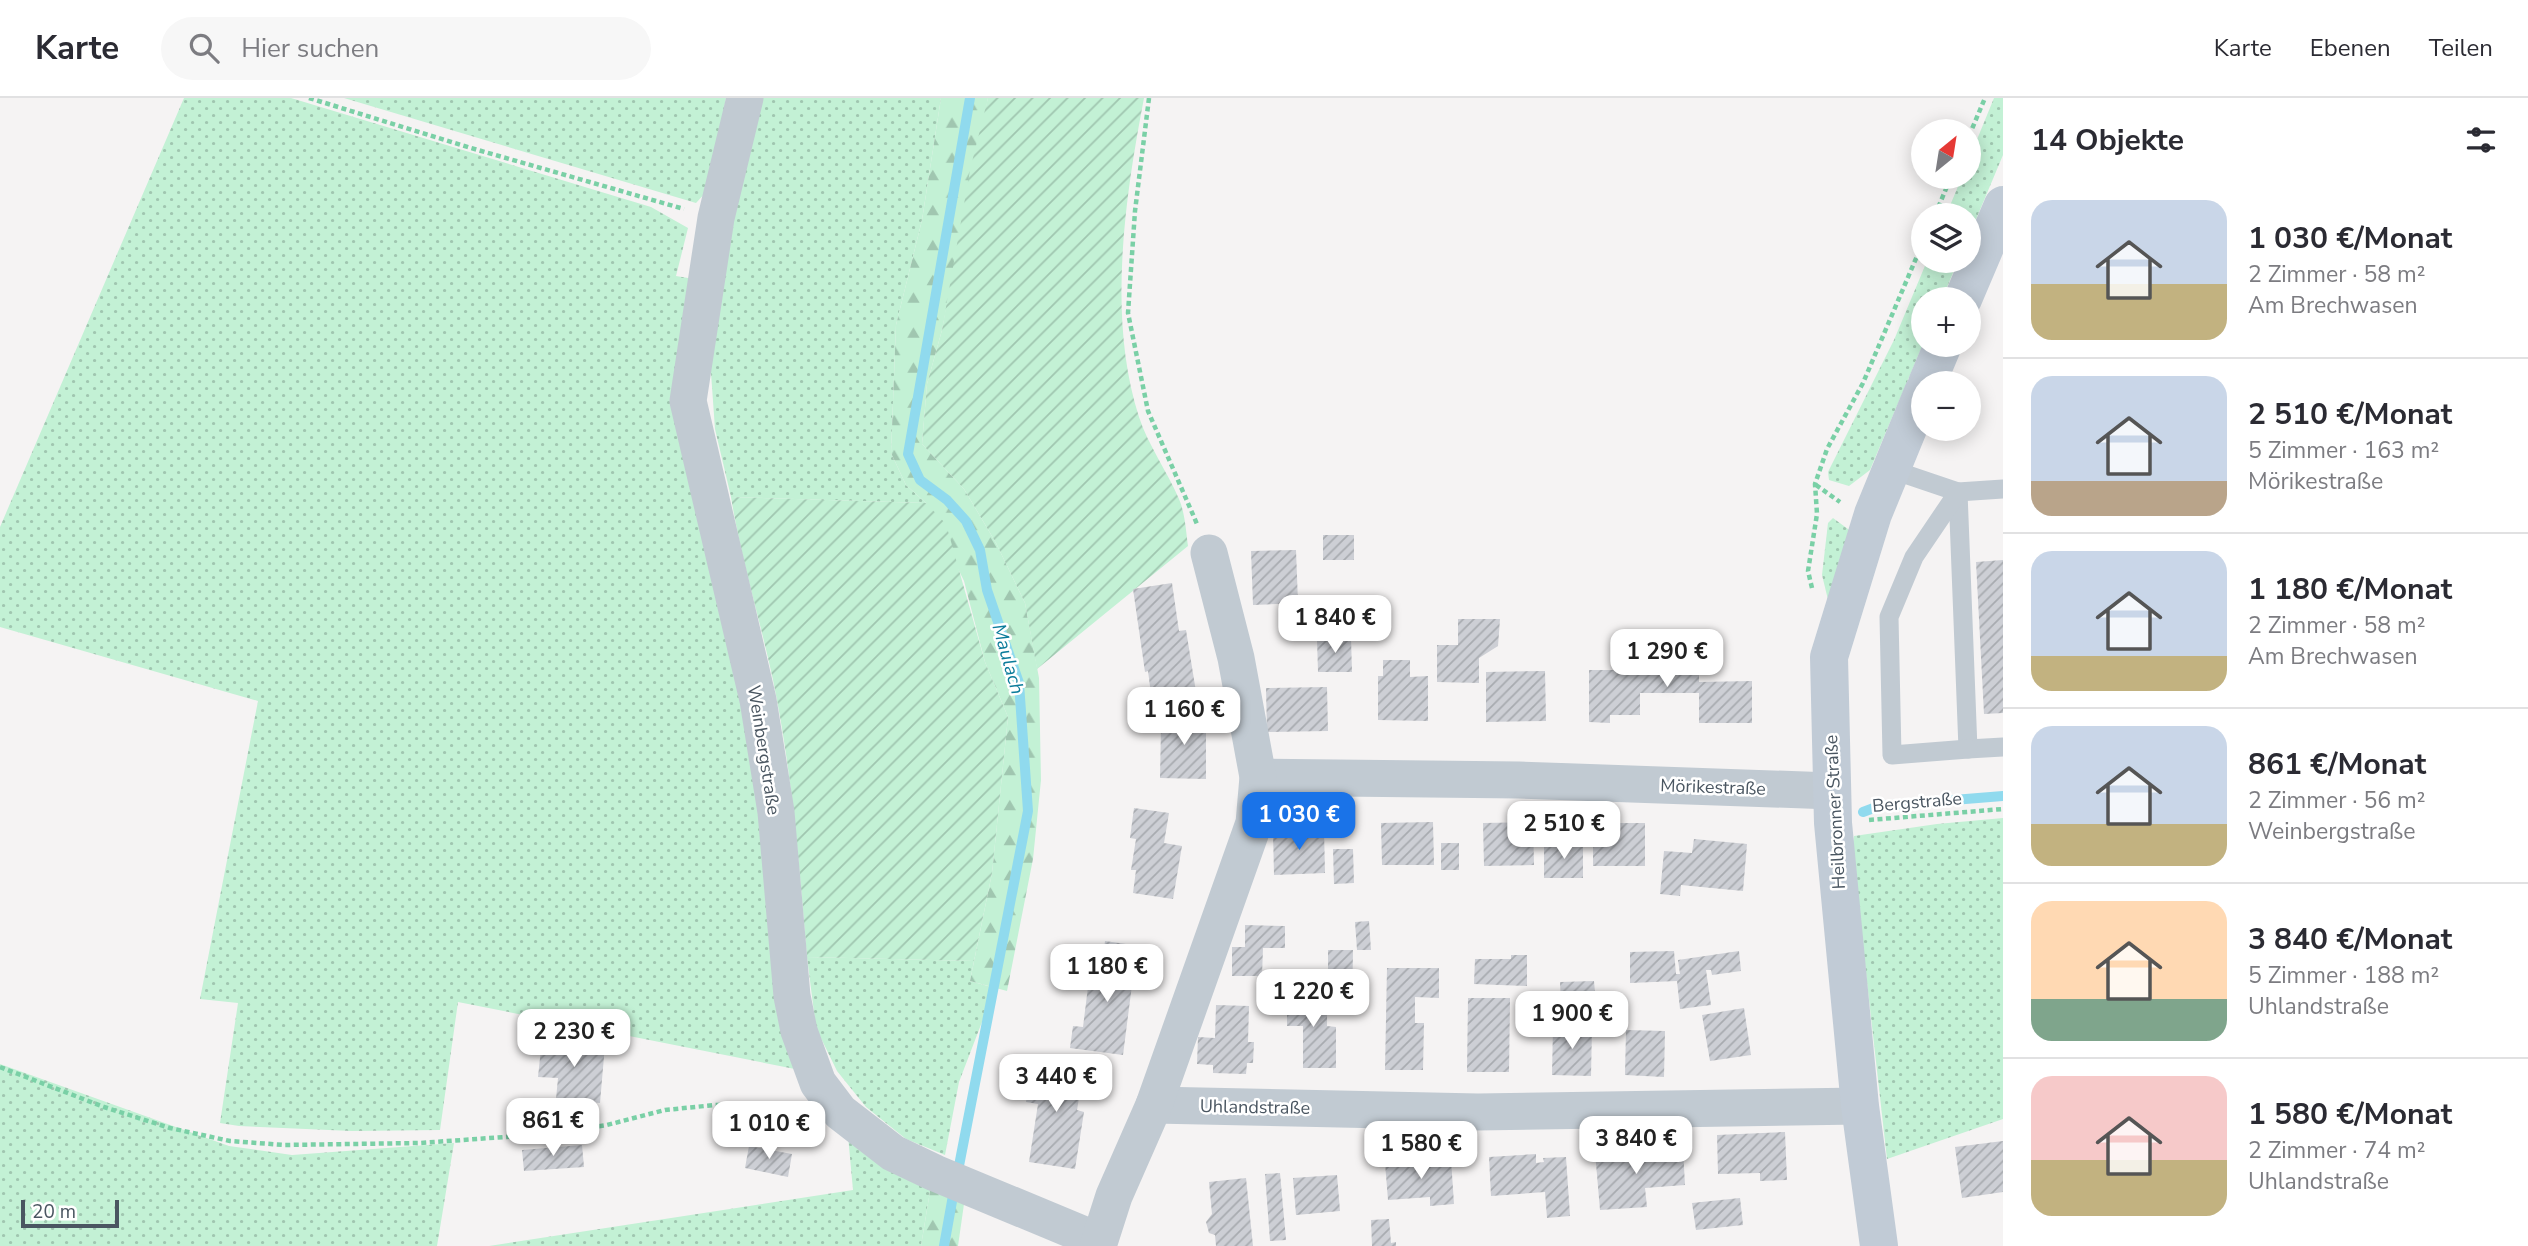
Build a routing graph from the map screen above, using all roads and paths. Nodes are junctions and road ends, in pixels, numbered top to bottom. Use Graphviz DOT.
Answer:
graph roads {
  1 [pos="309,98"];
  2 [pos="745,98"];
  3 [pos="1149,98"];
  4 [pos="1985,98"];
  5 [pos="1976,119"];
  6 [pos="2003,205"];
  7 [pos="716,218"];
  8 [pos="1911,270"];
  9 [pos="1968,287"];
  10 [pos="1911,420"];
  11 [pos="1890,469"];
  12 [pos="2003,489"];
  13 [pos="1958,492"];
  14 [pos="1209,554"];
  15 [pos="1814,596"];
  16 [pos="2003,747"];
  17 [pos="1968,749"];
  18 [pos="1258,778"];
  19 [pos="1832,807"];
  20 [pos="2003,808"];
  21 [pos="0,1067"];
  22 [pos="1154,1105"];
  23 [pos="1860,1106"];
  24 [pos="840,1112"];
  25 [pos="1098,1244"];
  26 [pos="1879,1246"];
  1 -- 7 [label="path"];
  2 -- 7 [label="street, Weinbergstraße"];
  3 -- 14 [label="path"];
  4 -- 5 [label="path"];
  6 -- 9 [label="main road"];
  7 -- 24 [label="street, Weinbergstraße"];
  8 -- 15 [label="path"];
  10 -- 11 [label="main road, Heilbronner Straße"];
  11 -- 13 [label="lane"];
  11 -- 19 [label="main road, Heilbronner Straße"];
  12 -- 13 [label="lane"];
  13 -- 17 [label="lane"];
  13 -- 17 [label="lane"];
  14 -- 18 [label="street"];
  16 -- 17 [label="lane"];
  18 -- 19 [label="street, Mörikestraße"];
  18 -- 22 [label="street"];
  19 -- 20 [label="path, Bergstraße"];
  19 -- 23 [label="main road, Heilbronner Straße"];
  21 -- 24 [label="path"];
  22 -- 23 [label="street, Uhlandstraße"];
  22 -- 25 [label="street"];
  23 -- 26 [label="main road, Heilbronner Straße"];
  24 -- 25 [label="street, Weinbergstraße"];
}
